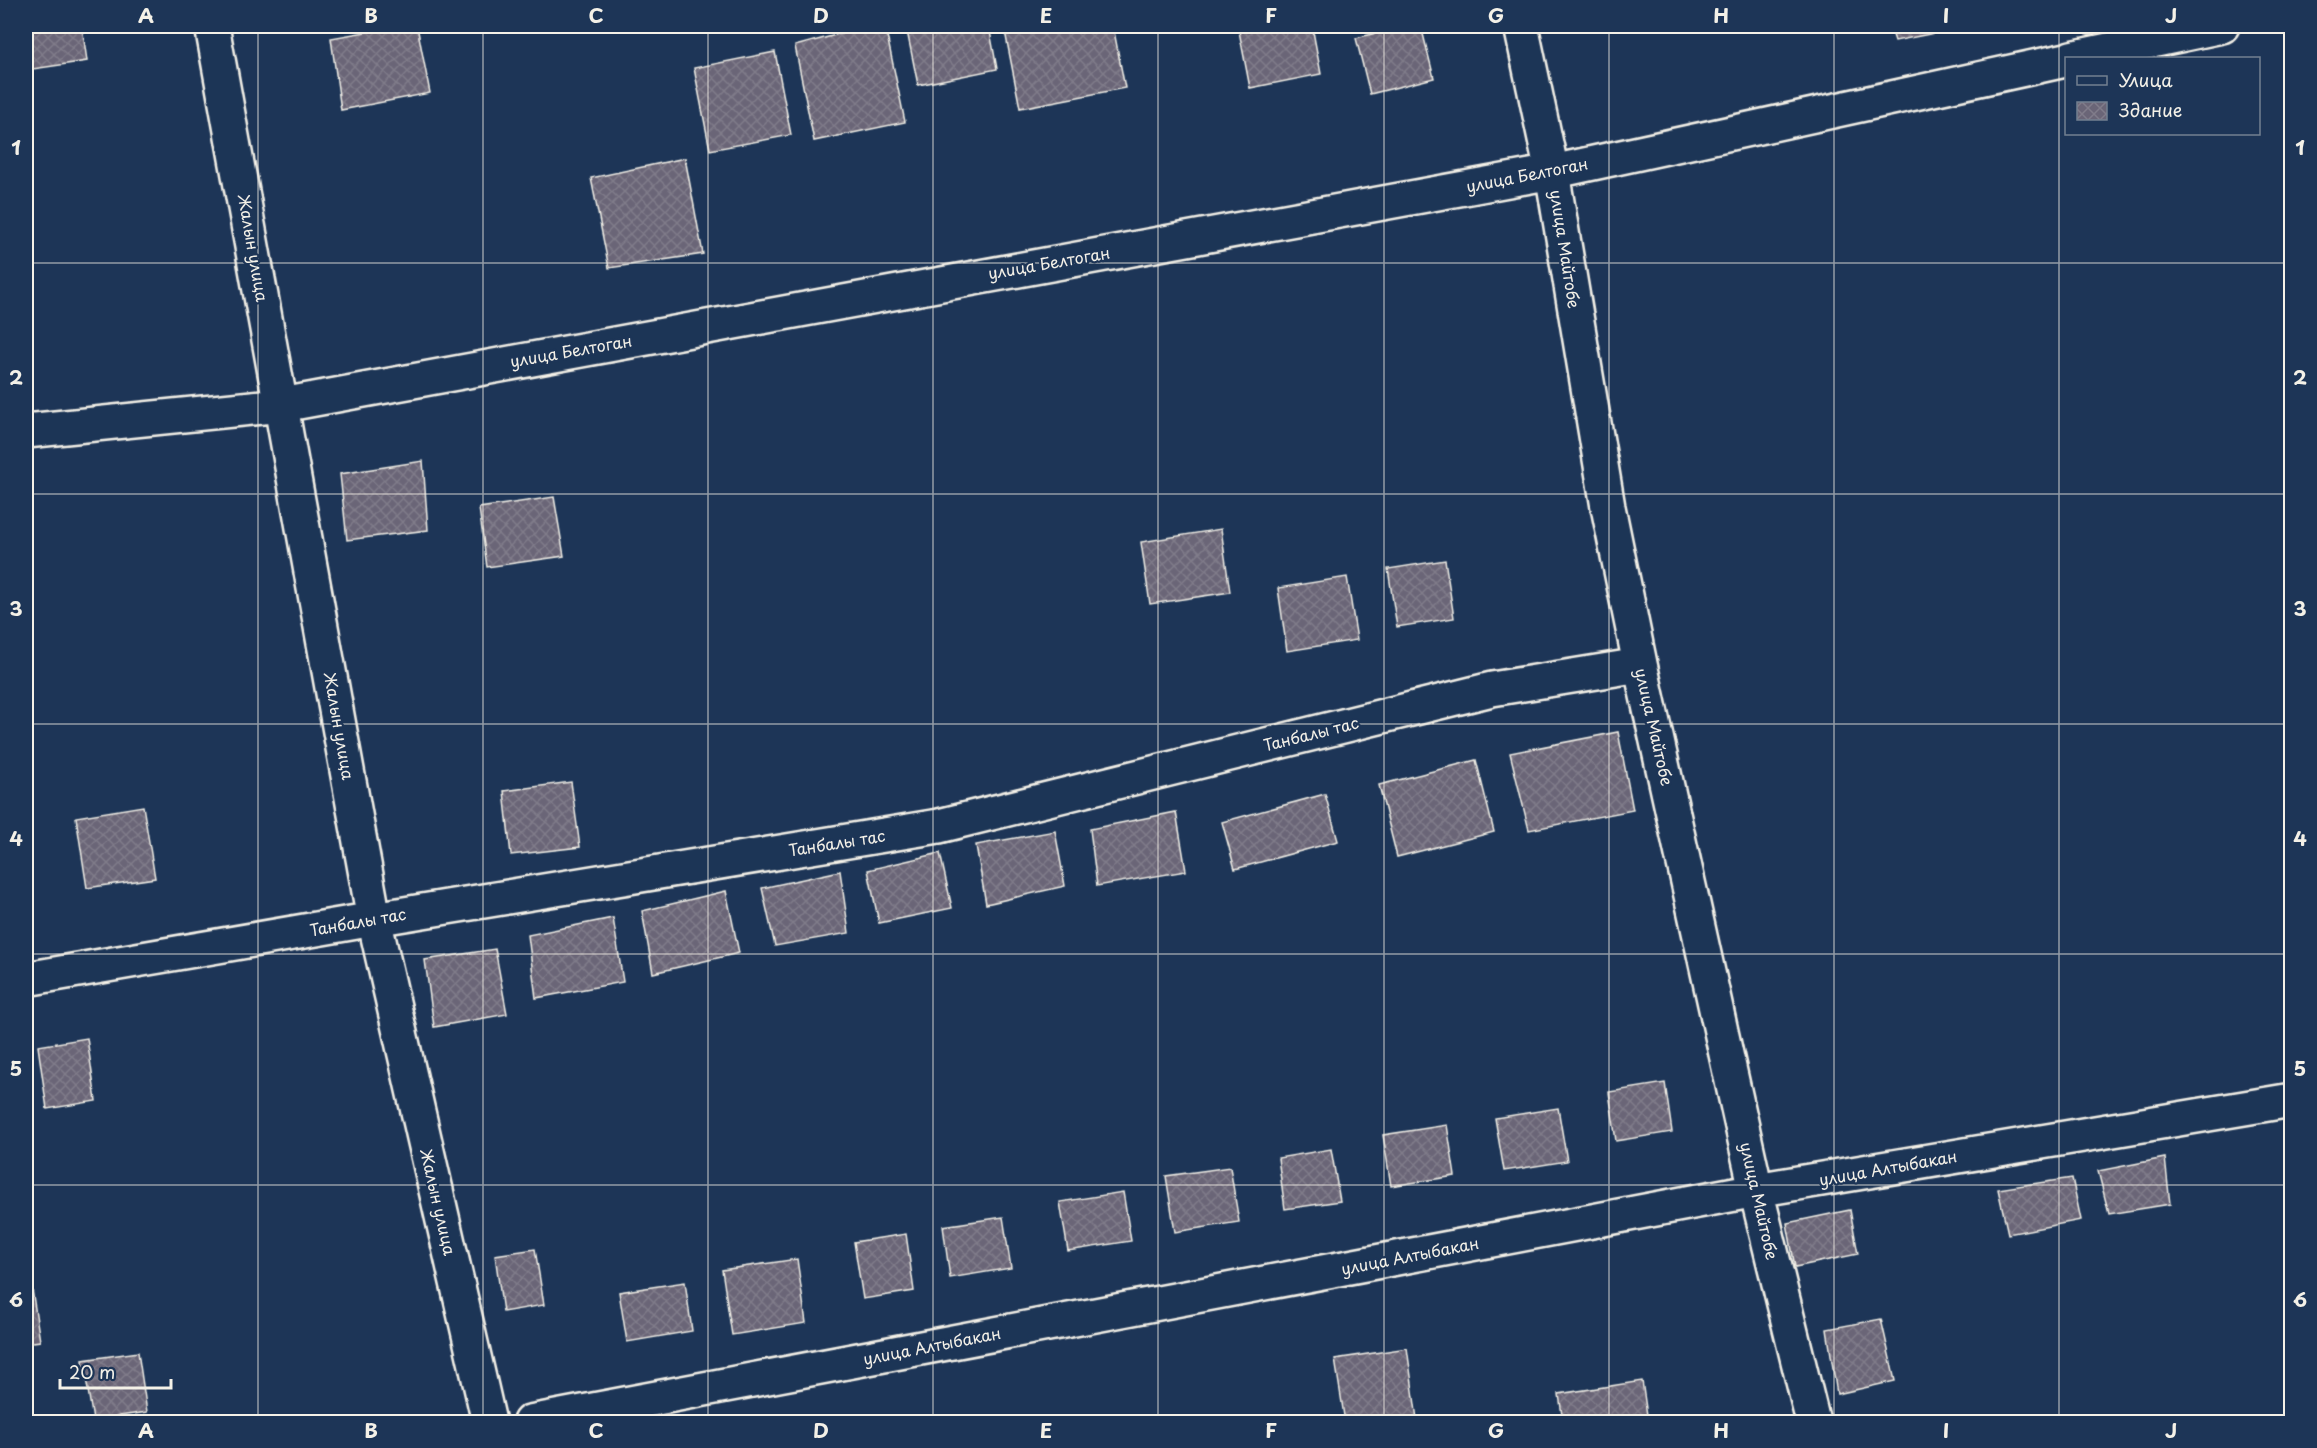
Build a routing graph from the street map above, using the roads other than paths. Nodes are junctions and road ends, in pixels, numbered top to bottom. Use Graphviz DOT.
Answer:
graph roads {
  1 [pos="213,26"];
  2 [pos="1521,26"];
  3 [pos="2222,26"];
  4 [pos="2076,57"];
  5 [pos="2065,60"];
  6 [pos="1552,172"];
  7 [pos="282,405"];
  8 [pos="26,431"];
  9 [pos="1640,665"];
  10 [pos="374,919"];
  11 [pos="26,979"];
  12 [pos="2292,1100"];
  13 [pos="1756,1190"];
  14 [pos="489,1422"];
  15 [pos="530,1422"];
  16 [pos="1813,1422"];
  1 -- 7 [label="street, Жалын улица"];
  2 -- 6 [label="street, улица Майтобе"];
  3 -- 4 [label="street"];
  5 -- 6 [label="street, улица Белтоган"];
  6 -- 7 [label="street, улица Белтоган"];
  6 -- 9 [label="street, улица Майтобе"];
  7 -- 8 [label="street, улица Белтоган"];
  7 -- 10 [label="street, Жалын улица"];
  9 -- 10 [label="street, Танбалы тас"];
  9 -- 13 [label="street, улица Майтобе"];
  10 -- 11 [label="street, Танбалы тас"];
  10 -- 14 [label="street, Жалын улица"];
  12 -- 13 [label="street, улица Алтыбакан"];
  13 -- 15 [label="street, улица Алтыбакан"];
  13 -- 16 [label="street, улица Майтобе"];
}
